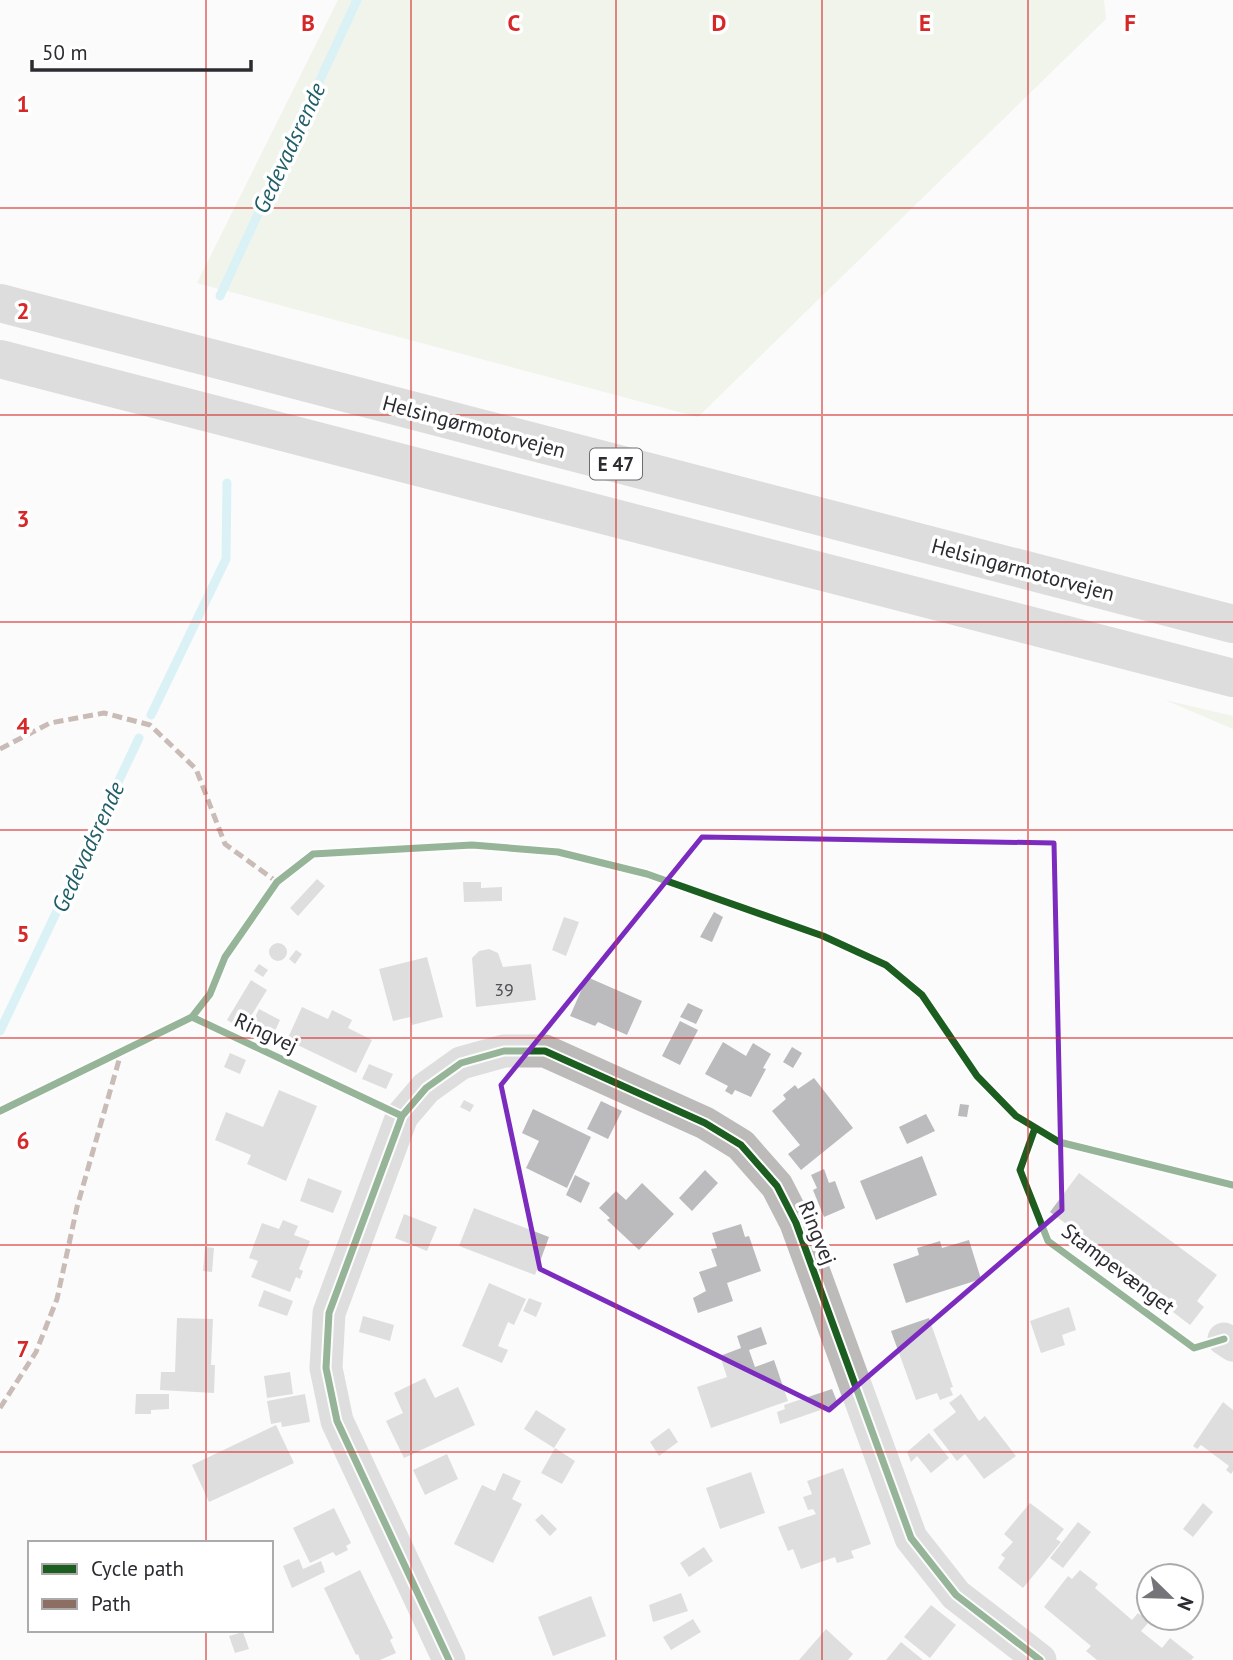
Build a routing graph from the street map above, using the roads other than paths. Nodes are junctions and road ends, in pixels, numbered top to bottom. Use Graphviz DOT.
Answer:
graph roads {
  1 [pos="0,303"];
  2 [pos="0,359"];
  3 [pos="1233,624"];
  4 [pos="1233,678"];
  5 [pos="449,1660"];
  6 [pos="1040,1660"];
  1 -- 3 [label="highway, Helsingørmotorvejen / E 47"];
  2 -- 4 [label="highway, E 47"];
  5 -- 6 [label="street, Ringvej"];
}
